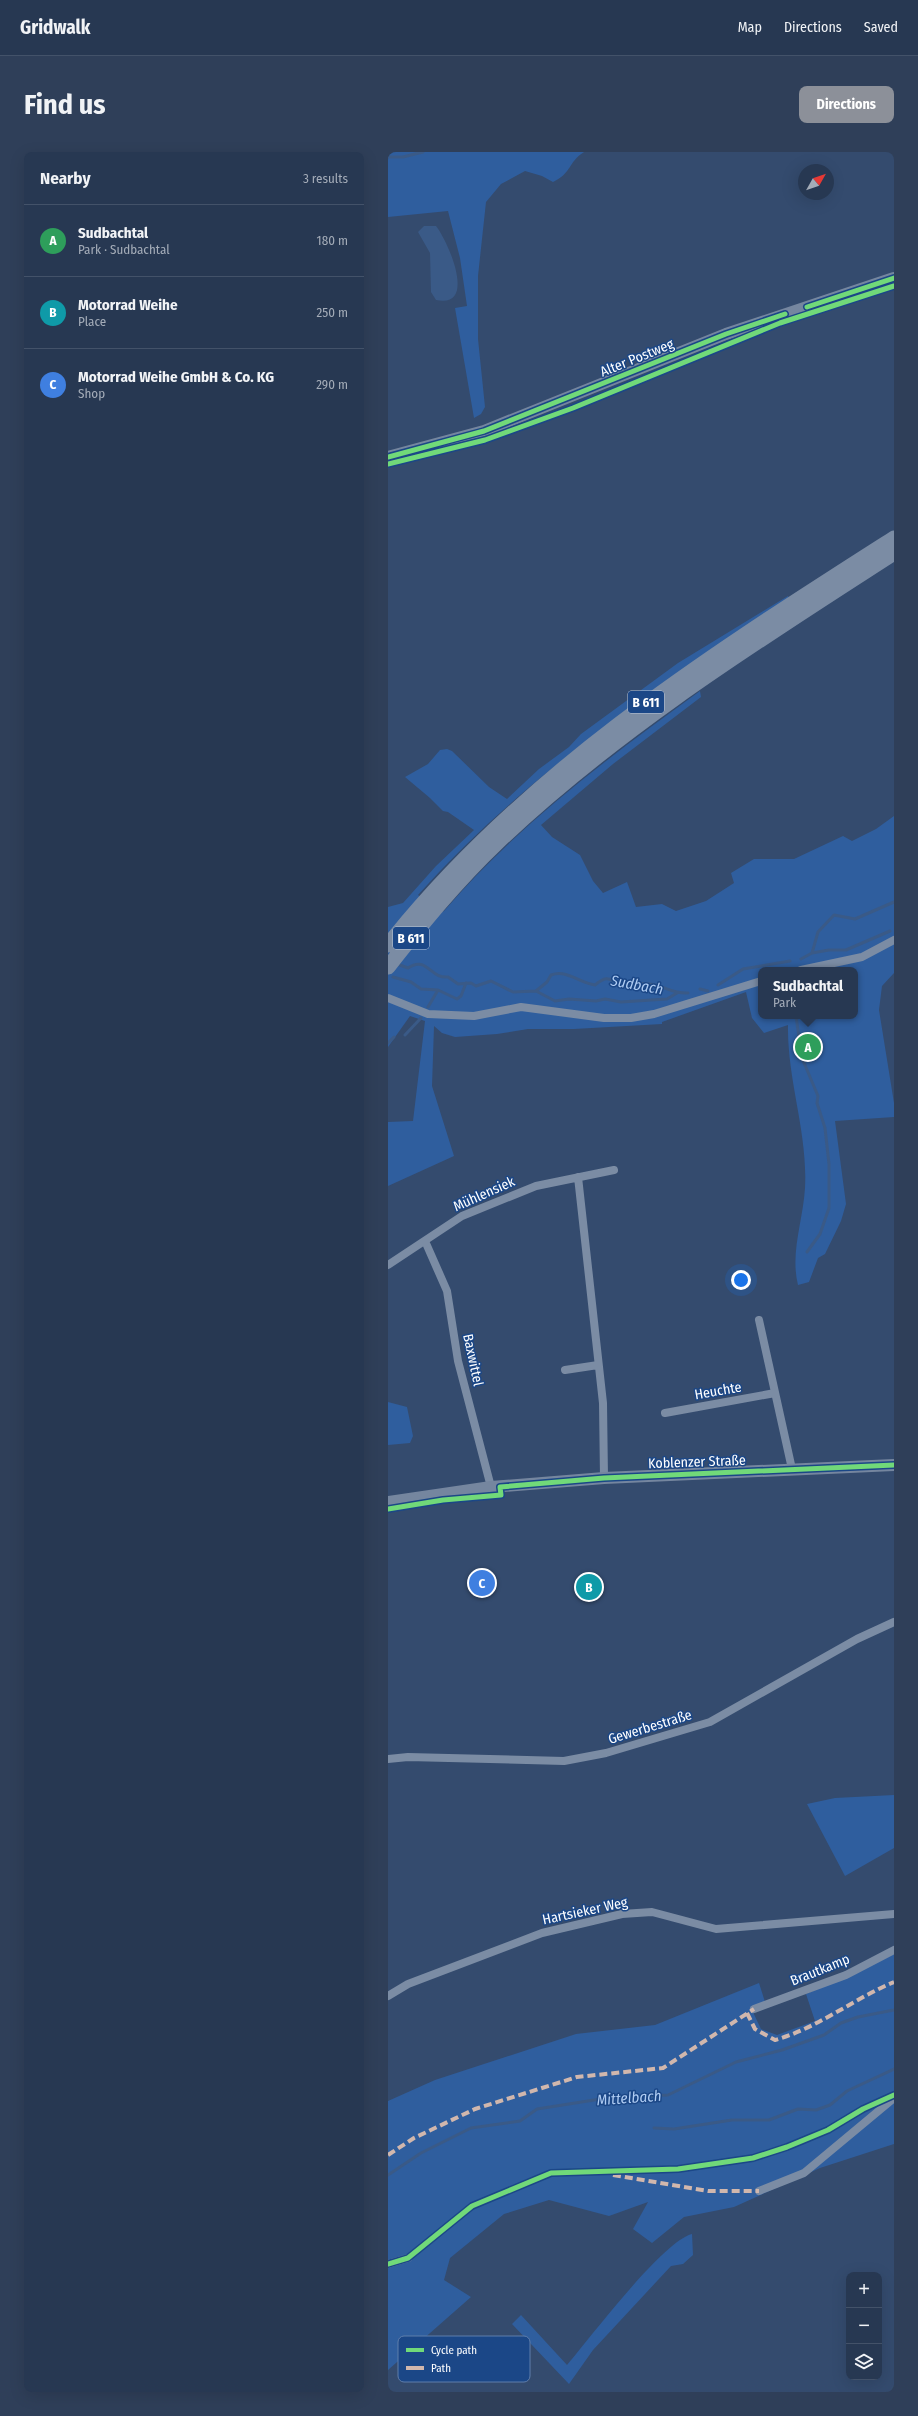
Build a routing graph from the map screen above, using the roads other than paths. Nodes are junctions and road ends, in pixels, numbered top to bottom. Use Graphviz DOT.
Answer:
graph roads {
  1 [pos="894,278"];
  2 [pos="388,457"];
  3 [pos="894,538"];
  4 [pos="894,553"];
  5 [pos="430,905"];
  6 [pos="894,940"];
  7 [pos="388,945"];
  8 [pos="388,967"];
  9 [pos="815,967"];
  10 [pos="758,982"];
  11 [pos="389,998"];
  12 [pos="614,1170"];
  13 [pos="578,1177"];
  14 [pos="425,1241"];
  15 [pos="388,1265"];
  16 [pos="759,1320"];
  17 [pos="598,1365"];
  18 [pos="565,1370"];
  19 [pos="775,1393"];
  20 [pos="665,1413"];
  21 [pos="894,1465"];
  22 [pos="792,1469"];
  23 [pos="604,1478"];
  24 [pos="491,1487"];
  25 [pos="388,1502"];
  26 [pos="894,1622"];
  27 [pos="388,1759"];
  28 [pos="894,1914"];
  29 [pos="894,1950"];
  30 [pos="388,1996"];
  31 [pos="754,2009"];
  32 [pos="894,2098"];
  33 [pos="759,2190"];
  34 [pos="408,2258"];
  35 [pos="388,2264"];
  1 -- 2 [label="street, Alter Postweg"];
  3 -- 5 [label="highway, B 611"];
  4 -- 5 [label="highway, B 611"];
  5 -- 7 [label="highway, B 611"];
  5 -- 8 [label="highway, B 611"];
  6 -- 9 [label="street"];
  10 -- 11 [label="street"];
  12 -- 13 [label="street, Mühlensiek"];
  13 -- 14 [label="street, Mühlensiek"];
  13 -- 17 [label="street"];
  14 -- 15 [label="street, Mühlensiek"];
  14 -- 24 [label="street, Baxwittel"];
  16 -- 19 [label="street"];
  17 -- 18 [label="street"];
  17 -- 23 [label="street"];
  19 -- 20 [label="street, Heuchte"];
  19 -- 22 [label="street"];
  21 -- 22 [label="street, Koblenzer Straße"];
  22 -- 23 [label="street, Koblenzer Straße"];
  23 -- 24 [label="street, Koblenzer Straße"];
  24 -- 25 [label="street, Koblenzer Straße"];
  26 -- 27 [label="street, Gewerbestraße"];
  28 -- 30 [label="street, Hartsieker Weg"];
  29 -- 31 [label="street, Brautkamp"];
  32 -- 33 [label="street"];
  34 -- 35 [label="street"];
}
